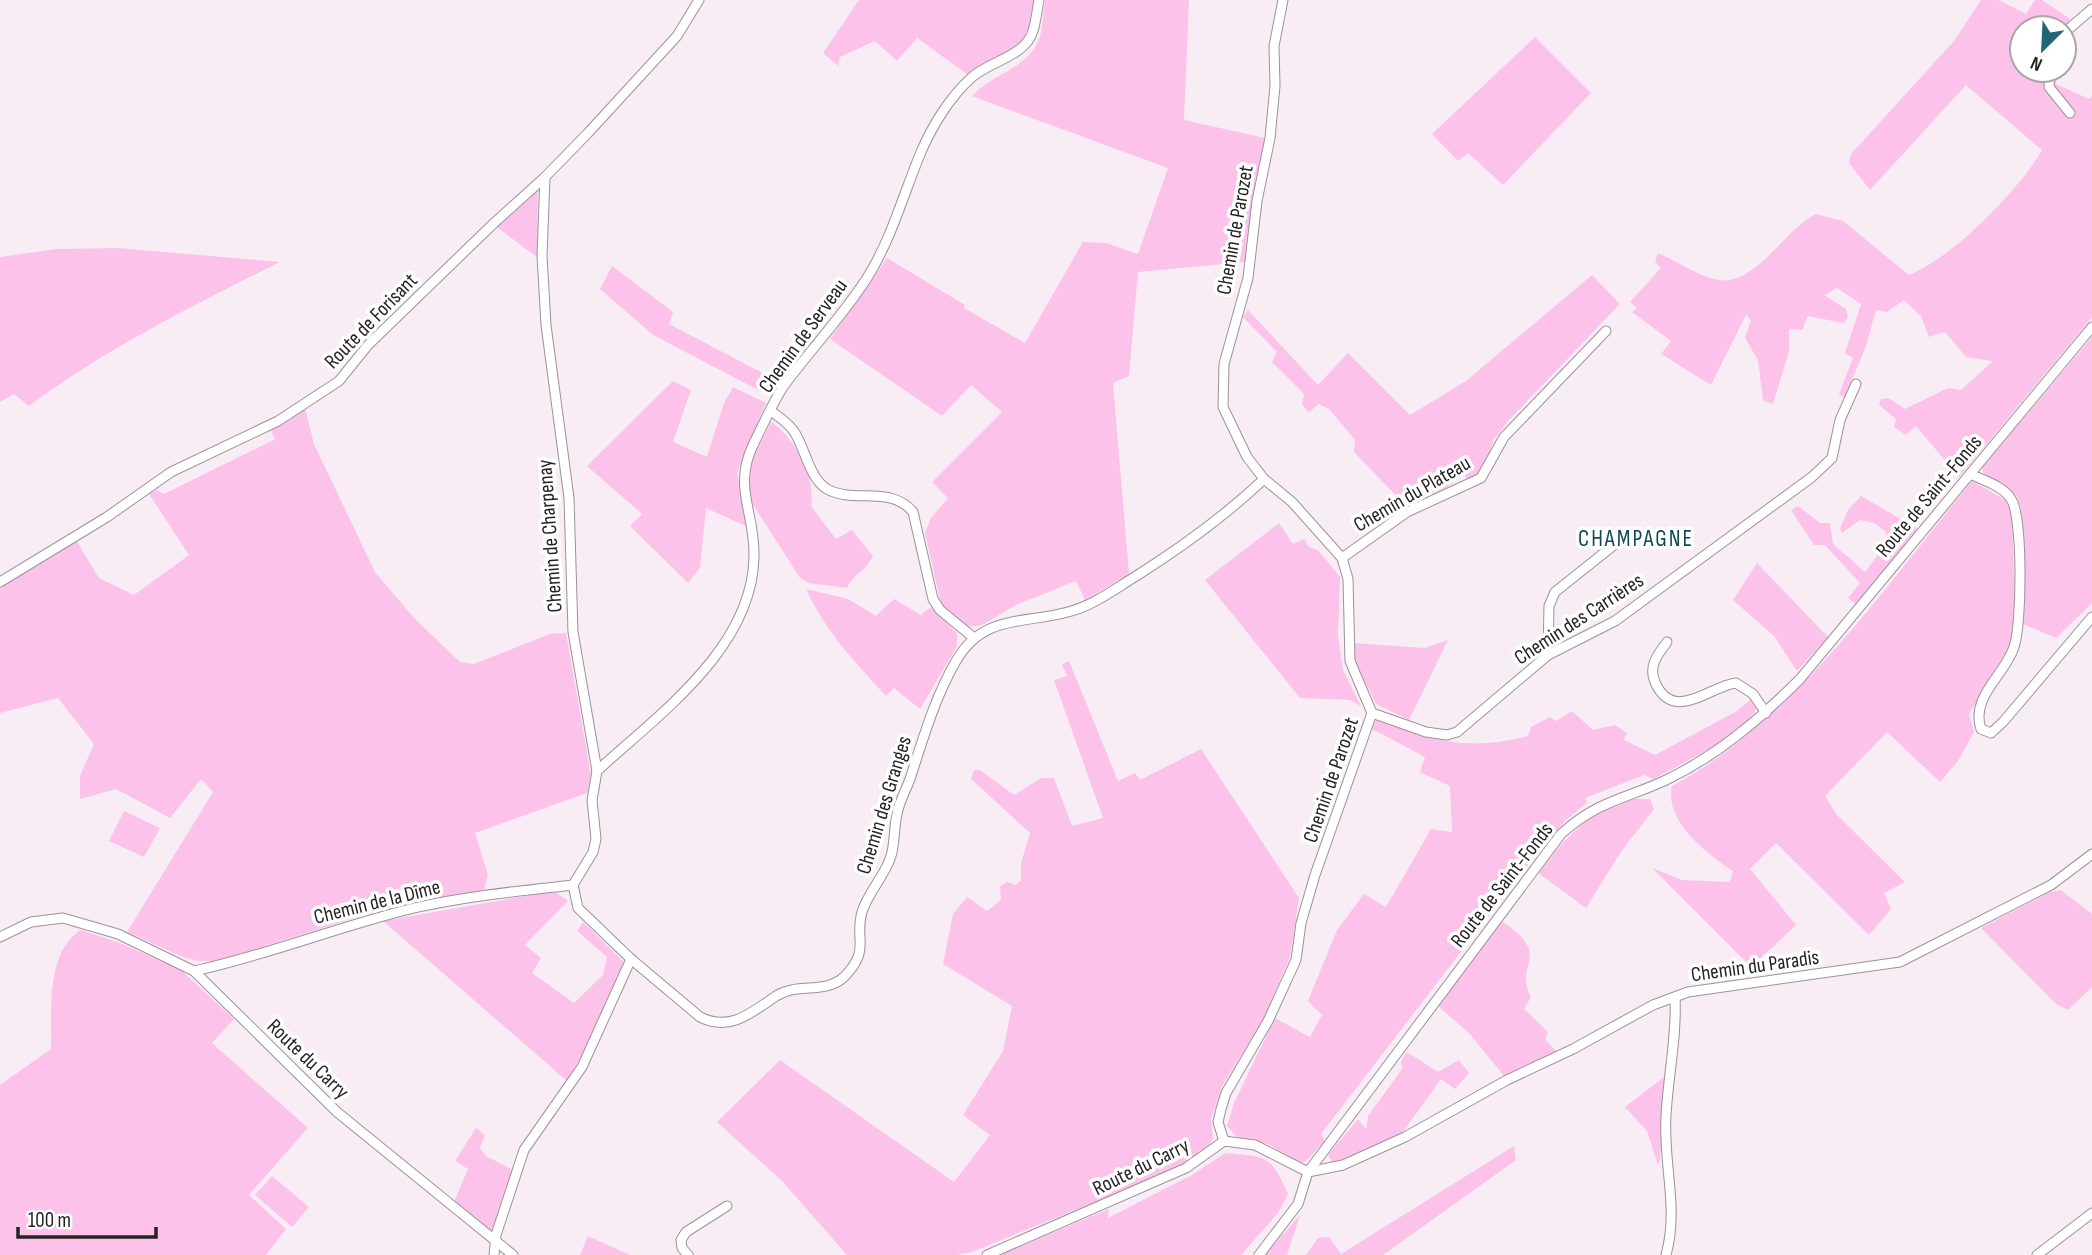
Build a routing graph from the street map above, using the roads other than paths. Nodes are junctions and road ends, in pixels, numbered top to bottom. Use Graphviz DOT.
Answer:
graph roads {
  1 [pos="699,0"];
  2 [pos="1039,0"];
  3 [pos="1283,0"];
  4 [pos="2092,9"];
  5 [pos="2078,21"];
  6 [pos="2049,84"];
  7 [pos="2070,113"];
  8 [pos="545,177"];
  9 [pos="2092,327"];
  10 [pos="1606,331"];
  11 [pos="1856,384"];
  12 [pos="771,411"];
  13 [pos="1970,474"];
  14 [pos="1264,479"];
  15 [pos="1614,545"];
  16 [pos="1342,558"];
  17 [pos="0,582"];
  18 [pos="2092,617"];
  19 [pos="974,638"];
  20 [pos="1667,642"];
  21 [pos="1548,655"];
  22 [pos="1372,713"];
  23 [pos="1766,713"];
  24 [pos="597,771"];
  25 [pos="2092,854"];
  26 [pos="573,885"];
  27 [pos="0,937"];
  28 [pos="631,959"];
  29 [pos="194,971"];
  30 [pos="1675,997"];
  31 [pos="1224,1141"];
  32 [pos="1308,1172"];
  33 [pos="727,1206"];
  34 [pos="2092,1213"];
  35 [pos="497,1244"];
  36 [pos="494,1255"];
  37 [pos="513,1255"];
  38 [pos="688,1255"];
  39 [pos="987,1255"];
  40 [pos="1259,1255"];
  41 [pos="1665,1255"];
  42 [pos="2037,1255"];
  1 -- 8 [label="street, Route de Forisant"];
  2 -- 12 [label="street, Chemin de Serveau"];
  3 -- 14 [label="street, Chemin de Parozet"];
  4 -- 5 [label="street"];
  6 -- 7 [label="street"];
  8 -- 17 [label="street, Route de Forisant"];
  8 -- 24 [label="street, Chemin de Charpenay"];
  9 -- 13 [label="street, Route de Saint-Fonds"];
  10 -- 16 [label="street, Chemin du Plateau"];
  11 -- 21 [label="street, Chemin des Carrières"];
  12 -- 19 [label="street"];
  12 -- 24 [label="street, Chemin de Serveau"];
  13 -- 18 [label="street"];
  13 -- 23 [label="street, Route de Saint-Fonds"];
  14 -- 16 [label="street, Chemin de Parozet"];
  14 -- 19 [label="street, Chemin des Granges"];
  15 -- 21 [label="street"];
  16 -- 22 [label="street, Chemin de Parozet"];
  19 -- 28 [label="street, Chemin des Granges"];
  20 -- 23 [label="street"];
  21 -- 22 [label="street, Chemin des Carrières"];
  22 -- 31 [label="street, Chemin de Parozet"];
  23 -- 32 [label="street, Route de Saint-Fonds"];
  24 -- 26 [label="street, Chemin de Charpenay"];
  25 -- 30 [label="street, Chemin du Paradis"];
  26 -- 28 [label="street, Chemin des Granges"];
  26 -- 29 [label="street, Chemin de la Dîme"];
  27 -- 29 [label="street, Route du Carry"];
  28 -- 35 [label="street"];
  29 -- 35 [label="street, Route du Carry"];
  30 -- 32 [label="street, Chemin du Paradis"];
  30 -- 41 [label="street"];
  31 -- 32 [label="street"];
  31 -- 39 [label="street, Route du Carry"];
  32 -- 40 [label="street, Route de Saint-Fonds"];
  33 -- 38 [label="street"];
  34 -- 42 [label="street"];
  35 -- 36 [label="street"];
  35 -- 37 [label="street, Route du Carry"];
}
